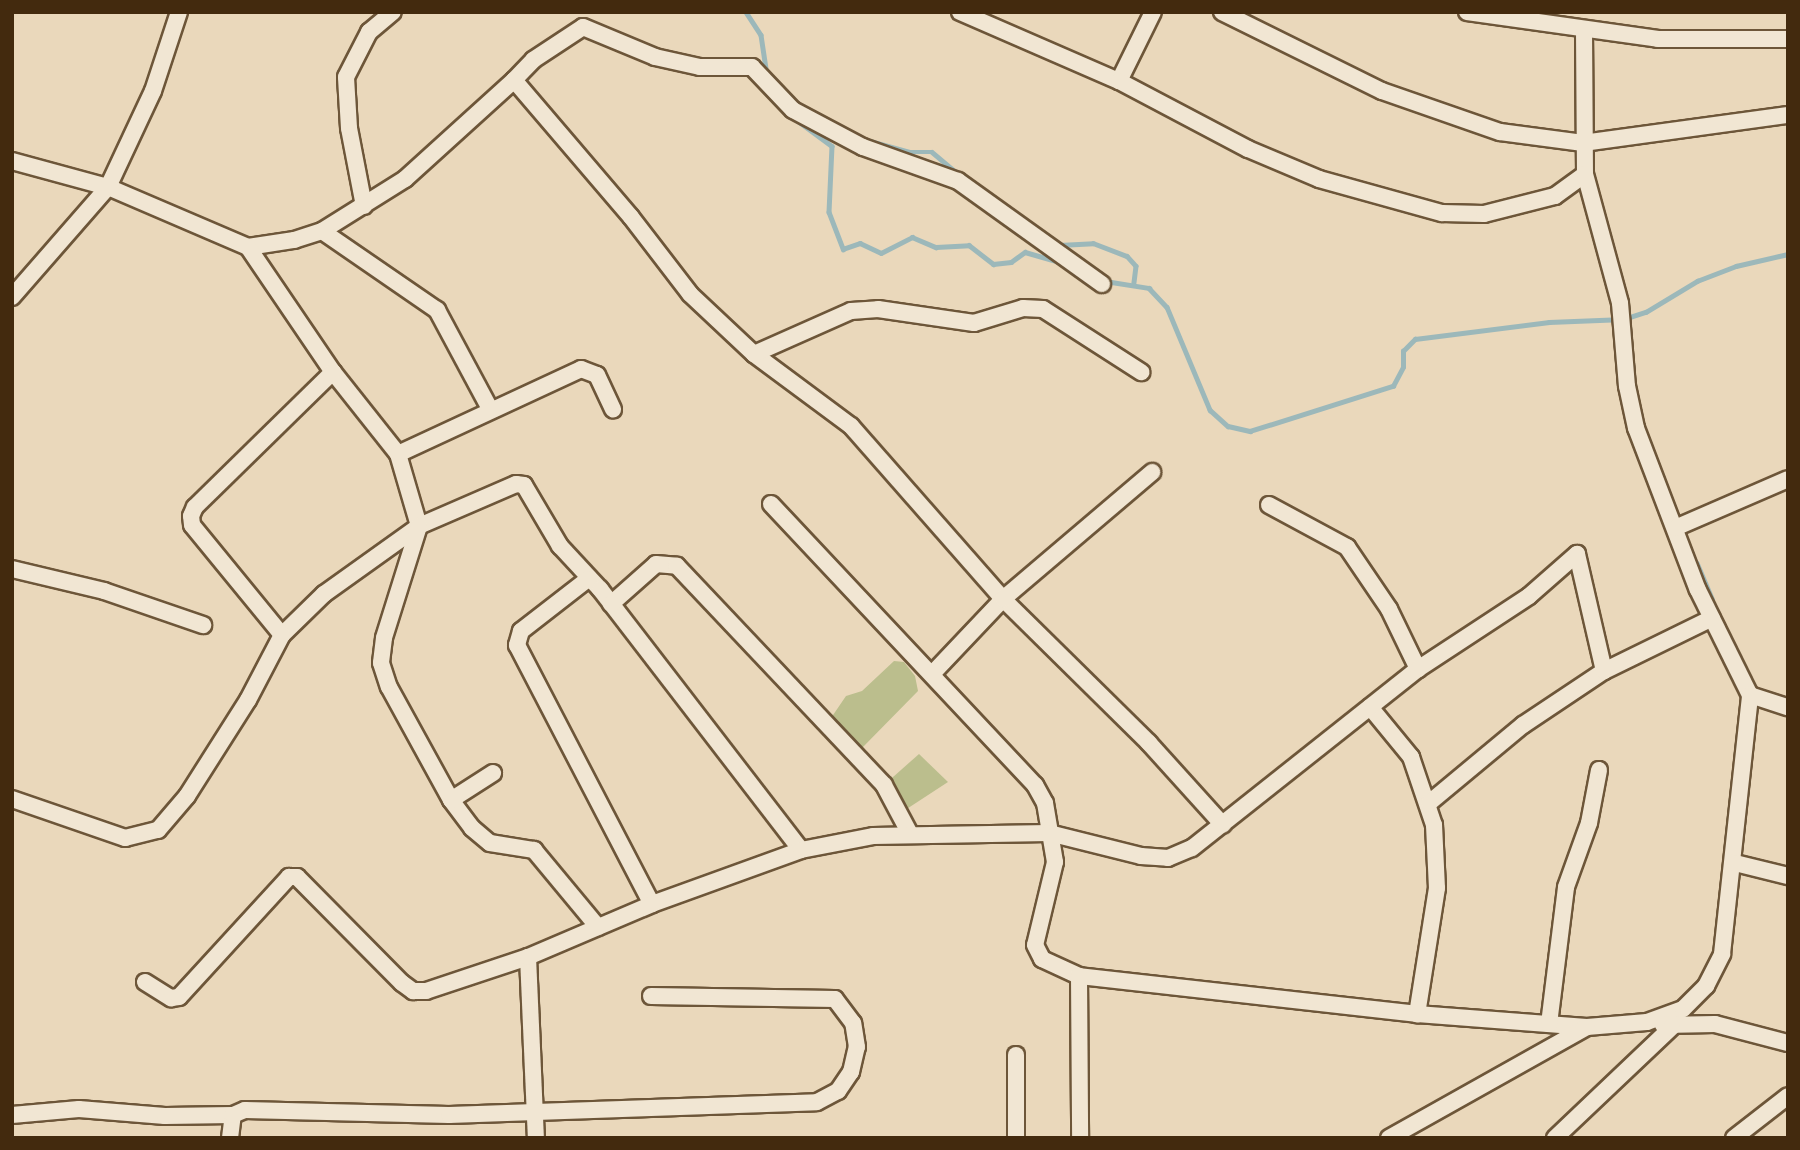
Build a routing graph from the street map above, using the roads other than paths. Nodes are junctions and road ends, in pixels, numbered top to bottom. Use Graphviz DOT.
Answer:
graph roads {
  1 [pos="179,12"];
  2 [pos="393,12"];
  3 [pos="960,12"];
  4 [pos="1153,12"];
  5 [pos="1223,12"];
  6 [pos="1467,12"];
  7 [pos="1584,32"];
  8 [pos="1788,39"];
  9 [pos="514,80"];
  10 [pos="1119,81"];
  11 [pos="1788,115"];
  12 [pos="1583,143"];
  13 [pos="12,161"];
  14 [pos="1585,174"];
  15 [pos="108,187"];
  16 [pos="364,206"];
  17 [pos="322,231"];
  18 [pos="248,247"];
  19 [pos="1102,284"];
  20 [pos="12,297"];
  21 [pos="754,354"];
  22 [pos="333,372"];
  23 [pos="1141,372"];
  24 [pos="490,409"];
  25 [pos="613,410"];
  26 [pos="398,454"];
  27 [pos="1152,472"];
  28 [pos="1788,479"];
  29 [pos="771,504"];
  30 [pos="1269,505"];
  31 [pos="419,526"];
  32 [pos="1675,528"];
  33 [pos="12,569"];
  34 [pos="588,579"];
  35 [pos="1003,599"];
  36 [pos="611,604"];
  37 [pos="1712,618"];
  38 [pos="203,625"];
  39 [pos="282,635"];
  40 [pos="1418,668"];
  41 [pos="1604,671"];
  42 [pos="933,673"];
  43 [pos="1750,695"];
  44 [pos="1370,707"];
  45 [pos="1788,707"];
  46 [pos="1599,770"];
  47 [pos="493,774"];
  48 [pos="12,799"];
  49 [pos="452,800"];
  50 [pos="1429,803"];
  51 [pos="1223,825"];
  52 [pos="1049,833"];
  53 [pos="911,834"];
  54 [pos="801,849"];
  55 [pos="1735,863"];
  56 [pos="1788,876"];
  57 [pos="652,904"];
  58 [pos="598,927"];
  59 [pos="528,957"];
  60 [pos="1079,976"];
  61 [pos="145,982"];
  62 [pos="651,996"];
  63 [pos="1417,1014"];
  64 [pos="1647,1022"];
  65 [pos="1549,1024"];
  66 [pos="1587,1027"];
  67 [pos="1672,1027"];
  68 [pos="1788,1043"];
  69 [pos="1016,1055"];
  70 [pos="1788,1097"];
  71 [pos="536,1111"];
  72 [pos="12,1115"];
  73 [pos="233,1115"];
  74 [pos="230,1138"];
  75 [pos="536,1138"];
  76 [pos="1016,1138"];
  77 [pos="1080,1138"];
  78 [pos="1389,1138"];
  79 [pos="1555,1138"];
  80 [pos="1734,1138"];
  1 -- 15 [label="street"];
  2 -- 16 [label="street"];
  3 -- 10 [label="street"];
  4 -- 10 [label="street"];
  5 -- 12 [label="street"];
  6 -- 7 [label="street"];
  7 -- 8 [label="street"];
  7 -- 12 [label="street"];
  9 -- 16 [label="street"];
  9 -- 19 [label="street"];
  9 -- 21 [label="street"];
  10 -- 14 [label="street"];
  11 -- 12 [label="street"];
  12 -- 14 [label="street"];
  13 -- 15 [label="street"];
  14 -- 32 [label="street"];
  15 -- 18 [label="street"];
  15 -- 20 [label="street"];
  16 -- 17 [label="street"];
  17 -- 18 [label="street"];
  17 -- 24 [label="street"];
  18 -- 22 [label="street"];
  21 -- 23 [label="street"];
  21 -- 35 [label="street"];
  22 -- 26 [label="street"];
  22 -- 39 [label="street"];
  24 -- 25 [label="street"];
  24 -- 26 [label="street"];
  26 -- 31 [label="street"];
  27 -- 35 [label="street"];
  28 -- 32 [label="street"];
  29 -- 42 [label="street"];
  30 -- 40 [label="street"];
  31 -- 34 [label="street"];
  31 -- 39 [label="street"];
  31 -- 49 [label="street"];
  32 -- 37 [label="street"];
  33 -- 38 [label="street"];
  34 -- 36 [label="street"];
  34 -- 57 [label="street"];
  35 -- 42 [label="street"];
  35 -- 51 [label="street"];
  36 -- 53 [label="street"];
  36 -- 54 [label="street"];
  37 -- 41 [label="street"];
  37 -- 43 [label="street"];
  39 -- 48 [label="street"];
  40 -- 41 [label="street"];
  40 -- 44 [label="street"];
  41 -- 50 [label="street"];
  42 -- 52 [label="street"];
  43 -- 45 [label="street"];
  43 -- 55 [label="street"];
  44 -- 50 [label="street"];
  44 -- 51 [label="street"];
  46 -- 65 [label="street"];
  47 -- 49 [label="street"];
  49 -- 58 [label="street"];
  50 -- 63 [label="street"];
  51 -- 52 [label="street"];
  52 -- 53 [label="street"];
  52 -- 60 [label="street"];
  53 -- 54 [label="street"];
  54 -- 57 [label="street"];
  55 -- 56 [label="street"];
  55 -- 64 [label="street"];
  57 -- 58 [label="street"];
  58 -- 59 [label="street"];
  59 -- 61 [label="street"];
  59 -- 71 [label="street"];
  60 -- 63 [label="street"];
  60 -- 77 [label="street"];
  62 -- 71 [label="street"];
  63 -- 65 [label="street"];
  64 -- 66 [label="street"];
  64 -- 67 [label="street"];
  65 -- 66 [label="street"];
  66 -- 78 [label="street"];
  67 -- 68 [label="street"];
  67 -- 79 [label="street"];
  69 -- 76 [label="street"];
  70 -- 80 [label="street"];
  71 -- 73 [label="street"];
  71 -- 75 [label="street"];
  72 -- 73 [label="street"];
  73 -- 74 [label="street"];
}
